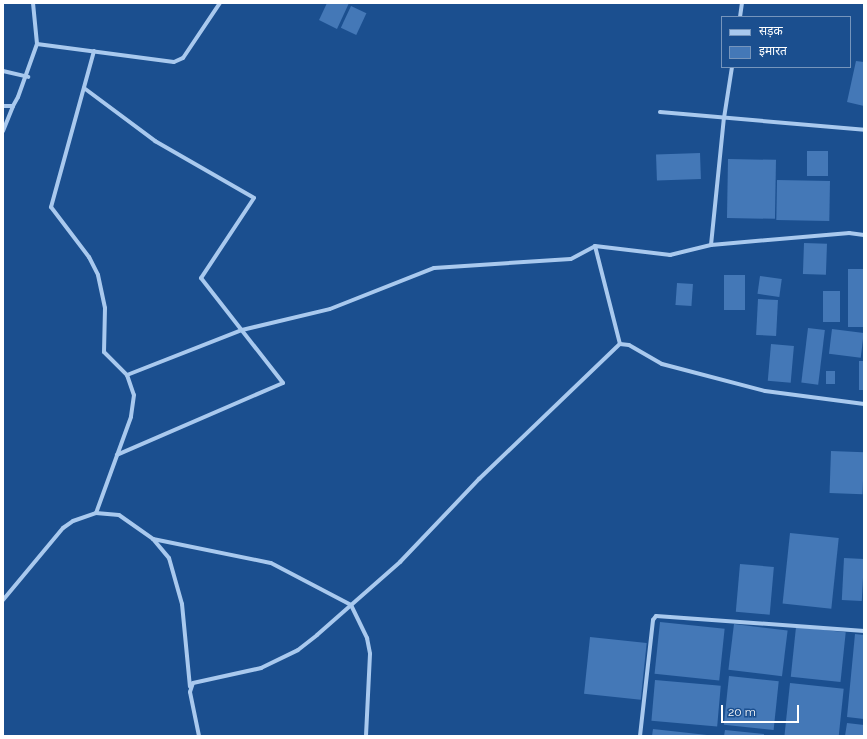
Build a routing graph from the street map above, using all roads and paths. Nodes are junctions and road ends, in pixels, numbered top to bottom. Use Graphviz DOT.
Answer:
graph roads {
  1 [pos="33,3"];
  2 [pos="220,3"];
  3 [pos="742,3"];
  4 [pos="740,16"];
  5 [pos="37,44"];
  6 [pos="94,51"];
  7 [pos="732,68"];
  8 [pos="3,72"];
  9 [pos="28,77"];
  10 [pos="84,88"];
  11 [pos="3,106"];
  12 [pos="12,106"];
  13 [pos="660,112"];
  14 [pos="724,118"];
  15 [pos="864,130"];
  16 [pos="3,131"];
  17 [pos="864,235"];
  18 [pos="711,245"];
  19 [pos="595,246"];
  20 [pos="242,330"];
  21 [pos="620,344"];
  22 [pos="127,375"];
  23 [pos="864,404"];
  24 [pos="117,455"];
  25 [pos="96,513"];
  26 [pos="153,539"];
  27 [pos="3,600"];
  28 [pos="351,605"];
  29 [pos="864,631"];
  30 [pos="190,687"];
  31 [pos="200,736"];
  32 [pos="366,736"];
  33 [pos="640,736"];
  1 -- 5 [label="street"];
  2 -- 6 [label="street"];
  3 -- 4 [label="street"];
  5 -- 6 [label="street"];
  5 -- 9 [label="street"];
  6 -- 10 [label="street"];
  7 -- 14 [label="street"];
  8 -- 9 [label="street"];
  9 -- 12 [label="street"];
  10 -- 20 [label="street"];
  10 -- 22 [label="street"];
  11 -- 12 [label="street"];
  12 -- 16 [label="street"];
  13 -- 14 [label="street"];
  14 -- 15 [label="street"];
  14 -- 18 [label="street"];
  17 -- 18 [label="street"];
  18 -- 19 [label="street"];
  19 -- 20 [label="street"];
  19 -- 21 [label="street"];
  20 -- 22 [label="street"];
  20 -- 24 [label="street"];
  21 -- 23 [label="street"];
  21 -- 28 [label="street"];
  22 -- 24 [label="street"];
  24 -- 25 [label="street"];
  25 -- 26 [label="street"];
  25 -- 27 [label="street"];
  26 -- 28 [label="street"];
  26 -- 30 [label="street"];
  28 -- 30 [label="street"];
  28 -- 32 [label="street"];
  29 -- 33 [label="street"];
  30 -- 31 [label="street"];
}
